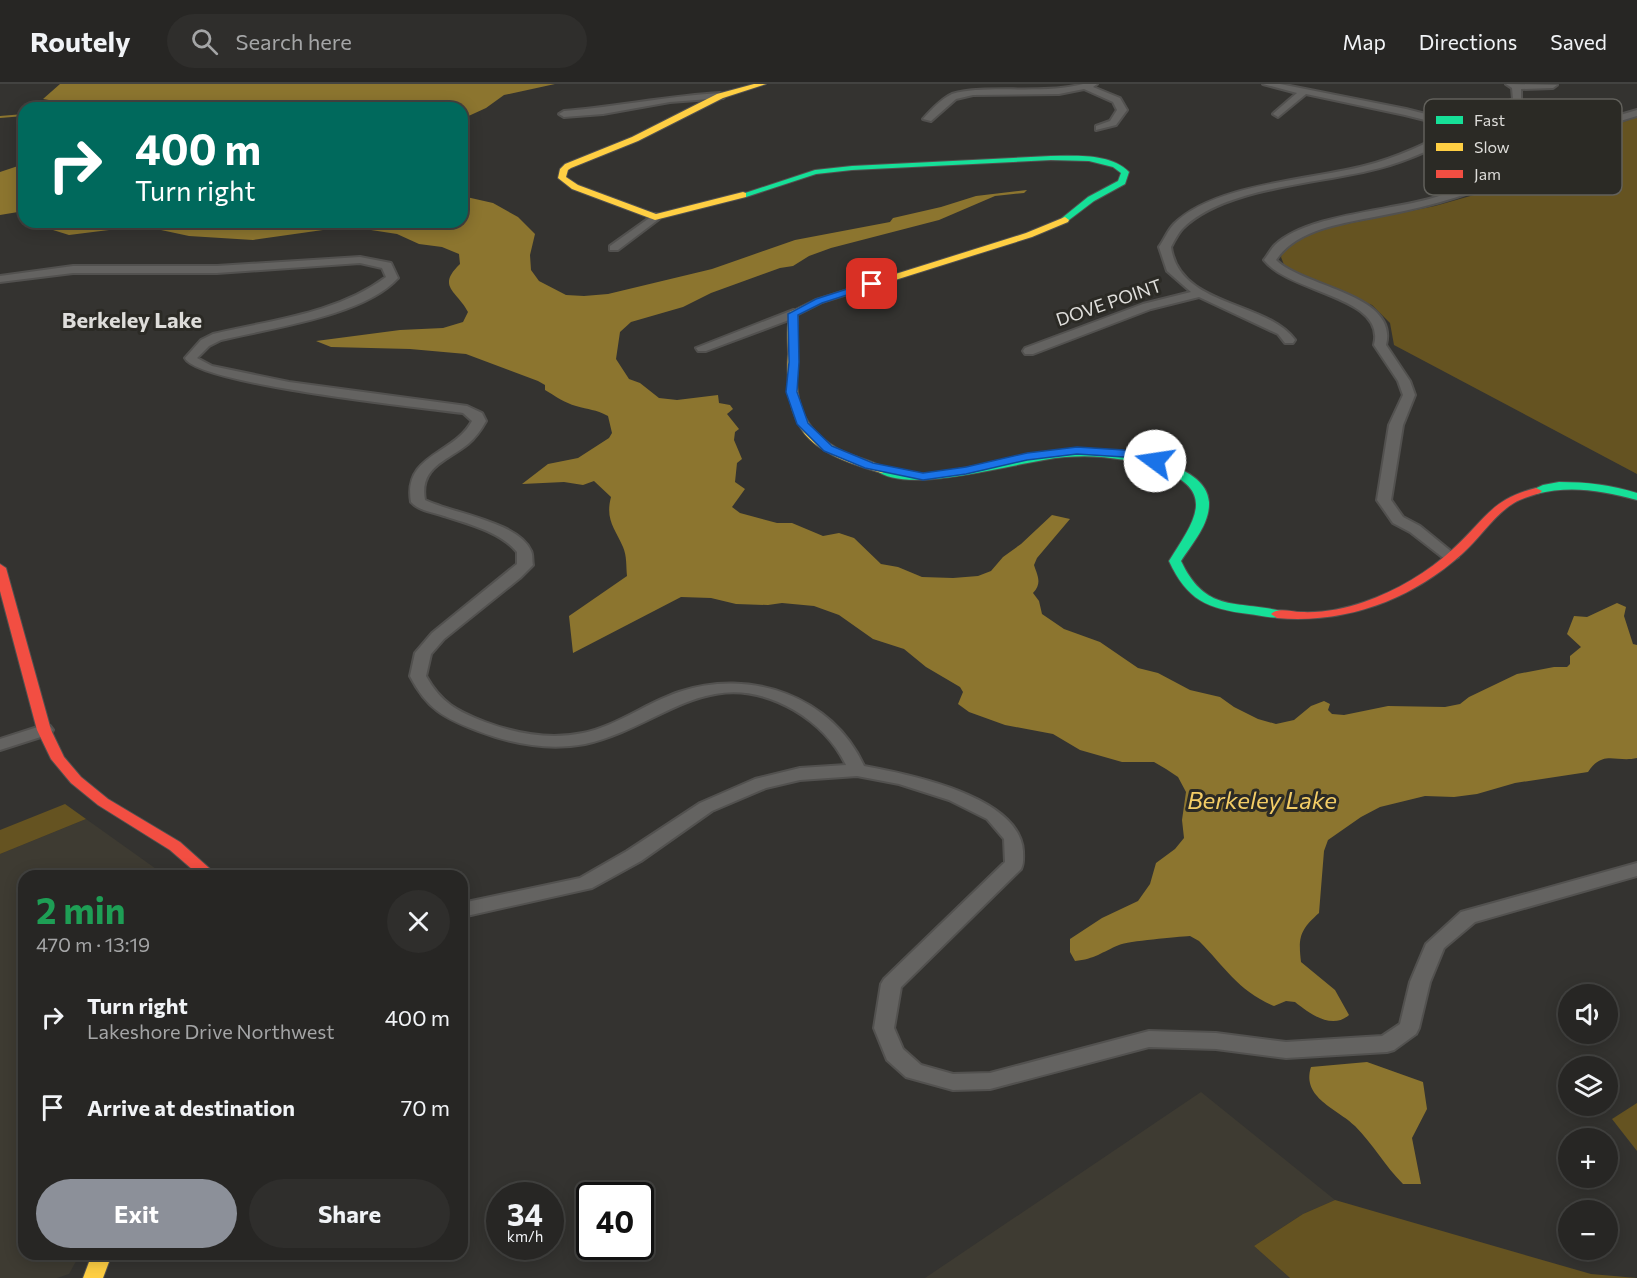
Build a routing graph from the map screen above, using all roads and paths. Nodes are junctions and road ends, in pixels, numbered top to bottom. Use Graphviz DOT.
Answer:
graph roads {
  1 [pos="762,84"];
  2 [pos="1267,84"];
  3 [pos="1089,85"];
  4 [pos="1512,85"];
  5 [pos="1553,85"];
  6 [pos="1303,92"];
  7 [pos="720,96"];
  8 [pos="1518,99"];
  9 [pos="1637,113"];
  10 [pos="564,114"];
  11 [pos="1278,114"];
  12 [pos="1424,117"];
  13 [pos="1622,117"];
  14 [pos="928,119"];
  15 [pos="1099,128"];
  16 [pos="1424,147"];
  17 [pos="1451,195"];
  18 [pos="655,217"];
  19 [pos="614,248"];
  20 [pos="0,279"];
  21 [pos="1200,293"];
  22 [pos="793,314"];
  23 [pos="1289,340"];
  24 [pos="702,348"];
  25 [pos="1029,351"];
  26 [pos="1637,497"];
  27 [pos="1451,557"];
  28 [pos="0,568"];
  29 [pos="44,730"];
  30 [pos="0,745"];
  31 [pos="857,770"];
  32 [pos="1637,869"];
  33 [pos="203,870"];
  34 [pos="468,909"];
  35 [pos="100,1260"];
  36 [pos="93,1278"];
  1 -- 7 [label="street"];
  2 -- 6 [label="street"];
  3 -- 14 [label="street"];
  3 -- 15 [label="street"];
  4 -- 5 [label="street"];
  4 -- 8 [label="street"];
  6 -- 11 [label="street"];
  6 -- 12 [label="street"];
  7 -- 10 [label="street"];
  7 -- 18 [label="street"];
  9 -- 13 [label="street"];
  16 -- 21 [label="street"];
  17 -- 27 [label="street"];
  18 -- 19 [label="street"];
  18 -- 22 [label="street"];
  20 -- 31 [label="street"];
  21 -- 23 [label="street"];
  21 -- 25 [label="street, DOVE POINT"];
  22 -- 24 [label="street"];
  22 -- 27 [label="street"];
  26 -- 27 [label="street"];
  28 -- 29 [label="street"];
  29 -- 30 [label="street"];
  29 -- 33 [label="street"];
  31 -- 32 [label="street"];
  31 -- 34 [label="street"];
  35 -- 36 [label="street"];
}
